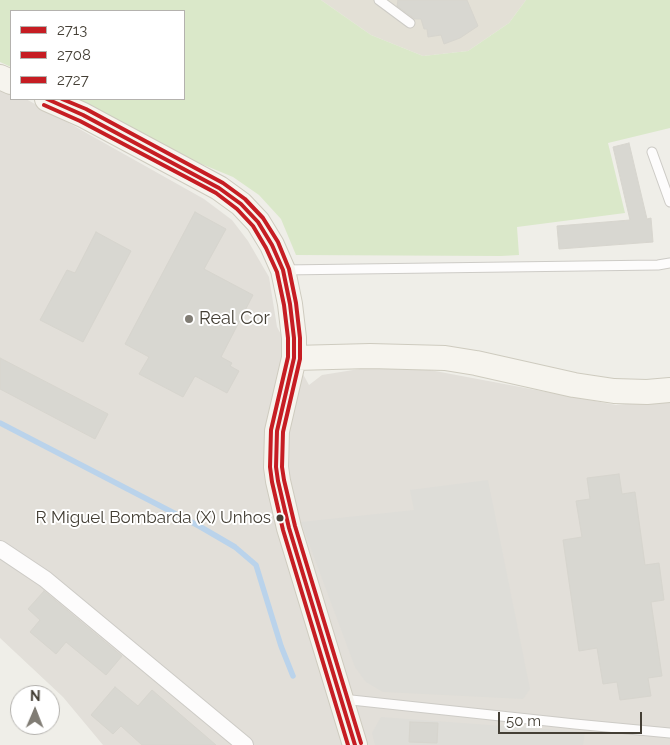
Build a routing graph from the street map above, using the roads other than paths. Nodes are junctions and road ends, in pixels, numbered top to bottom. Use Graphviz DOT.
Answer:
graph roads {
  1 [pos="379,0"];
  2 [pos="410,23"];
  3 [pos="49,100"];
  4 [pos="652,152"];
  5 [pos="670,202"];
  6 [pos="670,262"];
  7 [pos="283,270"];
  8 [pos="294,358"];
  9 [pos="670,390"];
  10 [pos="0,549"];
  11 [pos="341,699"];
  12 [pos="670,733"];
  13 [pos="245,745"];
  14 [pos="354,745"];
  1 -- 2 [label="lane"];
  3 -- 7 [label="main road"];
  4 -- 5 [label="lane"];
  6 -- 7 [label="lane"];
  7 -- 8 [label="main road"];
  8 -- 9 [label="main road"];
  8 -- 11 [label="main road"];
  10 -- 13 [label="street"];
  11 -- 12 [label="lane"];
  11 -- 14 [label="main road"];
}
